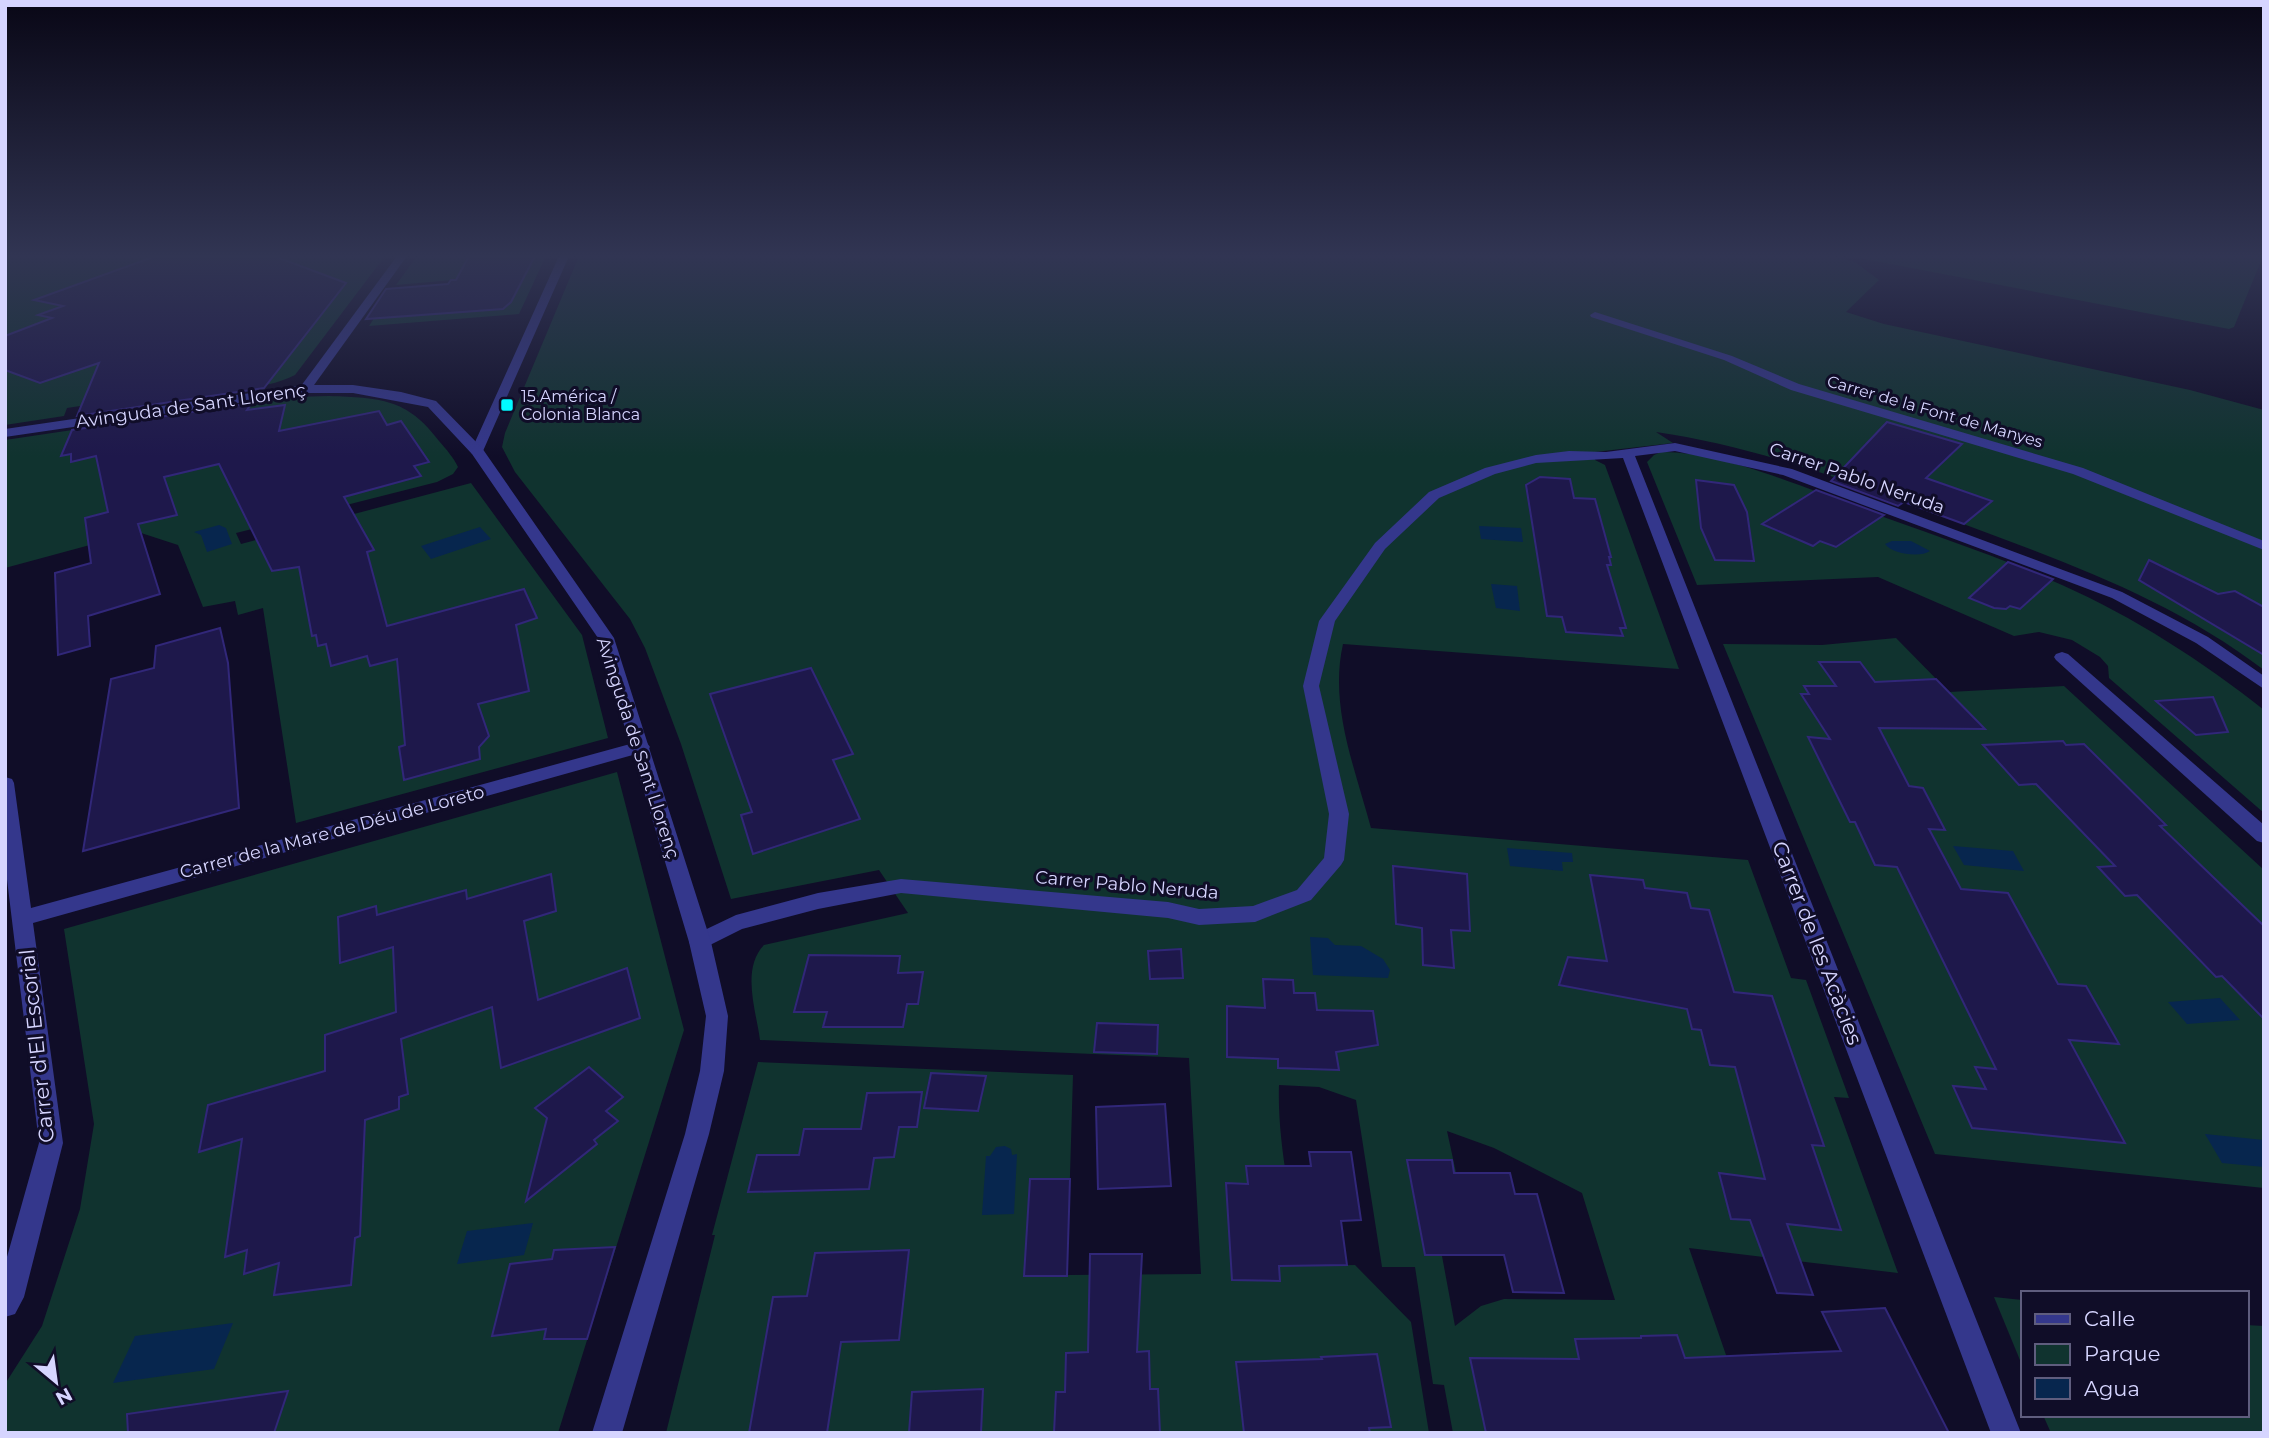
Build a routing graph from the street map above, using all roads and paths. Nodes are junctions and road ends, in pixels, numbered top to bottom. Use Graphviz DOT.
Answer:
graph roads {
  1 [pos="353,323"];
  2 [pos="534,323"];
  3 [pos="1620,323"];
  4 [pos="305,389"];
  5 [pos="5,433"];
  6 [pos="477,451"];
  7 [pos="1628,454"];
  8 [pos="2264,546"];
  9 [pos="2063,657"];
  10 [pos="2264,684"];
  11 [pos="641,747"];
  12 [pos="5,783"];
  13 [pos="2264,836"];
  14 [pos="23,918"];
  15 [pos="700,942"];
  16 [pos="5,1304"];
  17 [pos="607,1433"];
  18 [pos="2006,1433"];
  1 -- 4 [label="street"];
  2 -- 6 [label="street"];
  3 -- 8 [label="street, Carrer de la Font de Manyes"];
  4 -- 5 [label="street, Avinguda de Sant Llorenç"];
  4 -- 6 [label="street, Avinguda de Sant Llorenç"];
  6 -- 11 [label="street, Avinguda de Sant Llorenç"];
  7 -- 10 [label="street, Carrer Pablo Neruda"];
  7 -- 15 [label="street, Carrer Pablo Neruda"];
  7 -- 18 [label="street, Carrer de les Acàcies"];
  9 -- 13 [label="street"];
  11 -- 14 [label="street, Carrer de la Mare de Déu de Loreto"];
  11 -- 15 [label="street, Avinguda de Sant Llorenç"];
  12 -- 14 [label="street, Carrer d'El Escorial"];
  14 -- 16 [label="street, Carrer d'El Escorial"];
  15 -- 17 [label="street, Avinguda de Sant Llorenç"];
}
